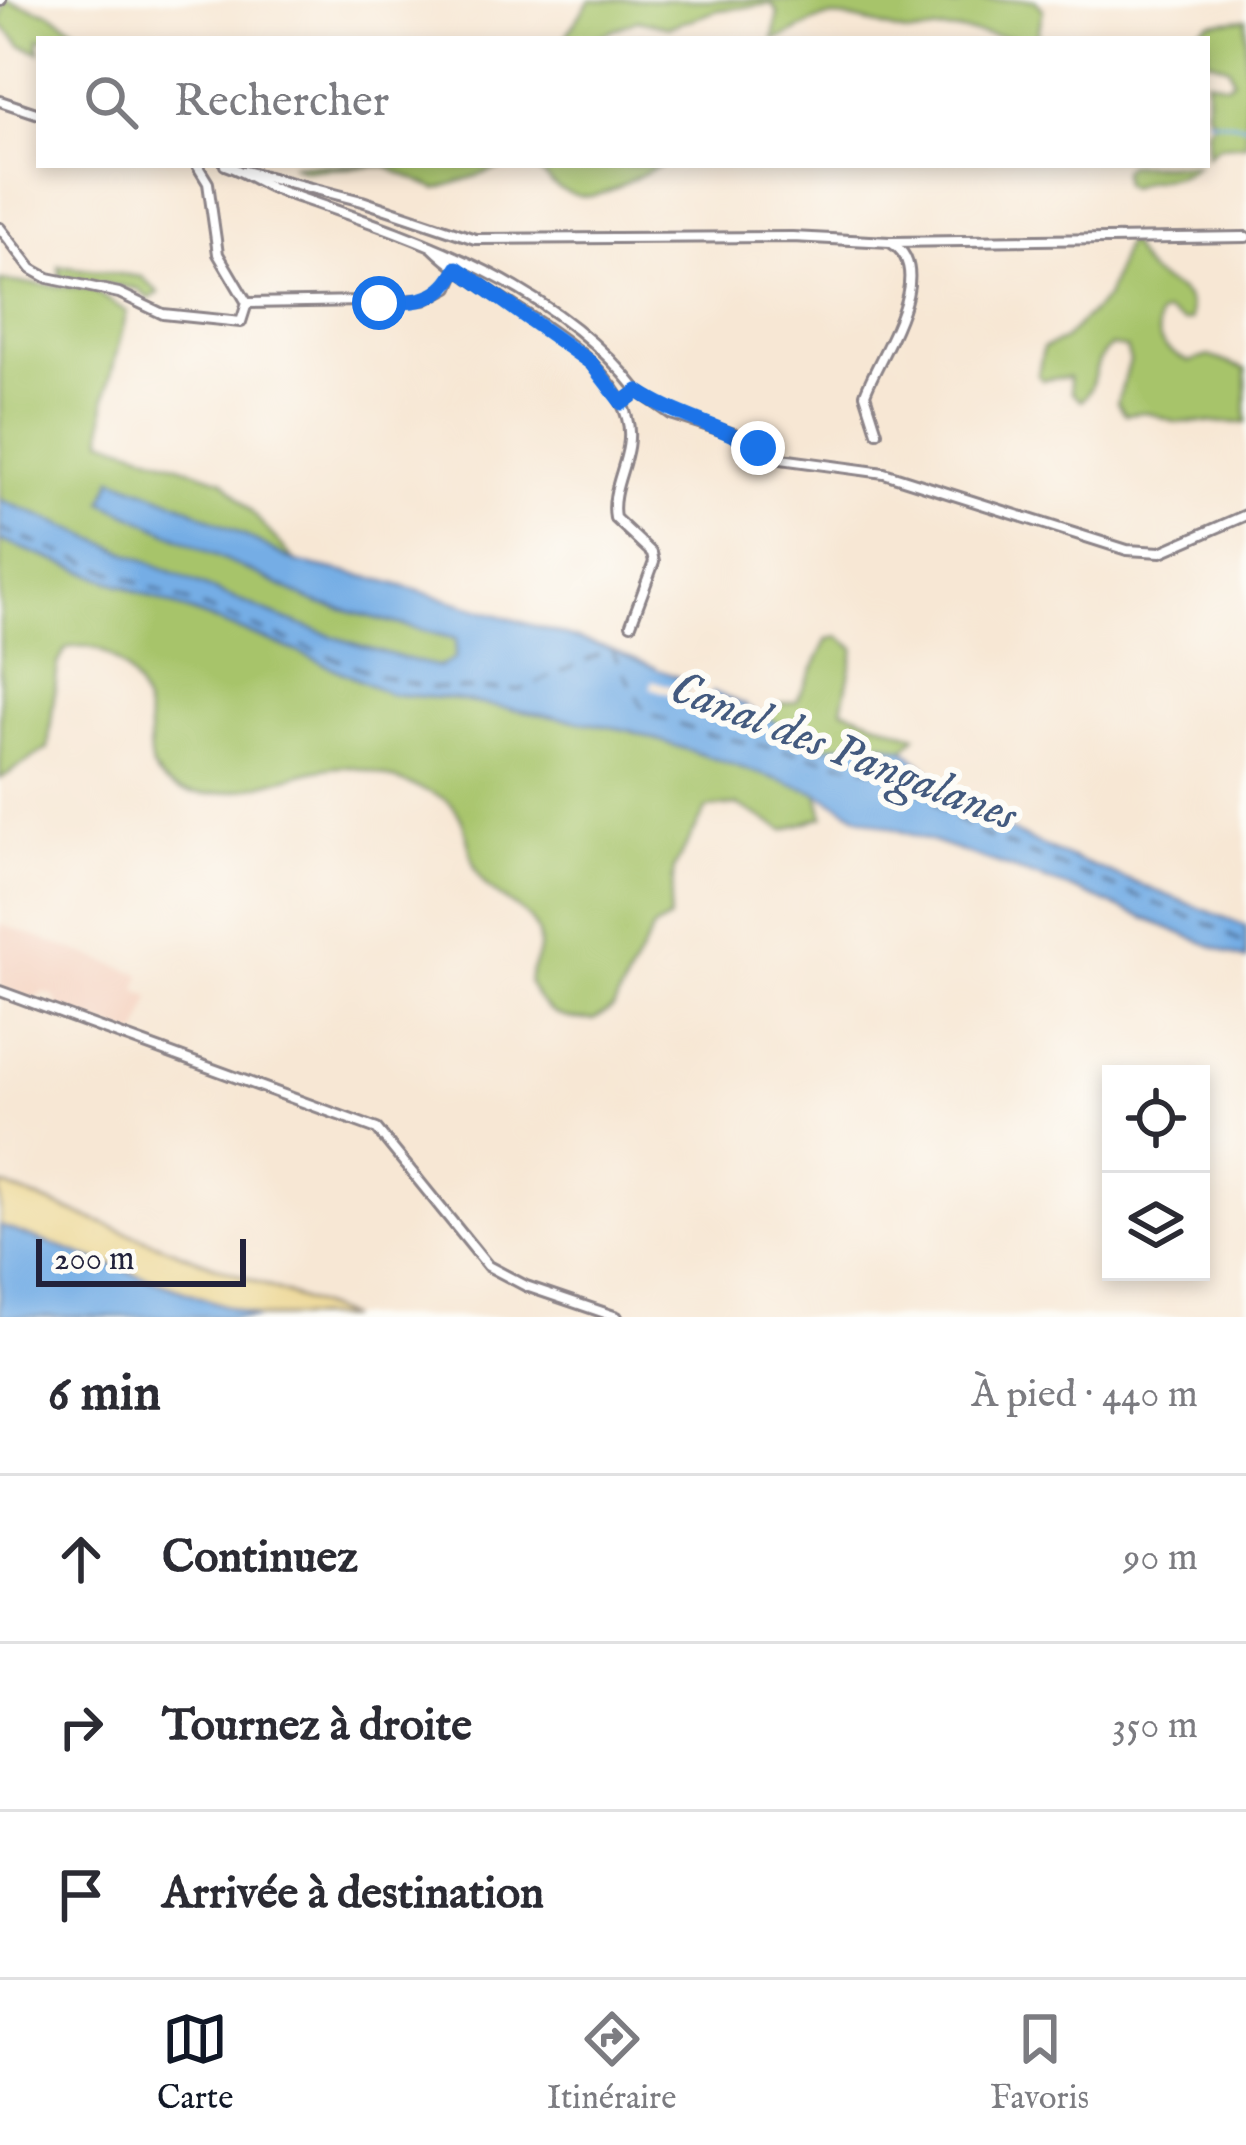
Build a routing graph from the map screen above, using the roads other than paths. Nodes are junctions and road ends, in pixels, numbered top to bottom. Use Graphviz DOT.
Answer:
graph roads {
  1 [pos="0,100"];
  2 [pos="36,113"];
  3 [pos="199,168"];
  4 [pos="235,168"];
  5 [pos="245,171"];
  6 [pos="0,228"];
  7 [pos="1246,238"];
  8 [pos="890,242"];
  9 [pos="433,247"];
  10 [pos="457,268"];
  11 [pos="248,303"];
  12 [pos="638,391"];
  13 [pos="622,403"];
  14 [pos="877,432"];
  15 [pos="1246,515"];
  16 [pos="631,624"];
  17 [pos="0,991"];
  18 [pos="617,1317"];
  1 -- 2 [label="street"];
  3 -- 11 [label="street"];
  4 -- 5 [label="street"];
  5 -- 8 [label="street"];
  5 -- 9 [label="street"];
  6 -- 11 [label="street"];
  7 -- 8 [label="street"];
  8 -- 14 [label="street"];
  9 -- 10 [label="street"];
  9 -- 12 [label="street"];
  10 -- 11 [label="street"];
  10 -- 13 [label="street"];
  12 -- 13 [label="street"];
  12 -- 15 [label="street"];
  13 -- 16 [label="street"];
  17 -- 18 [label="street"];
}
